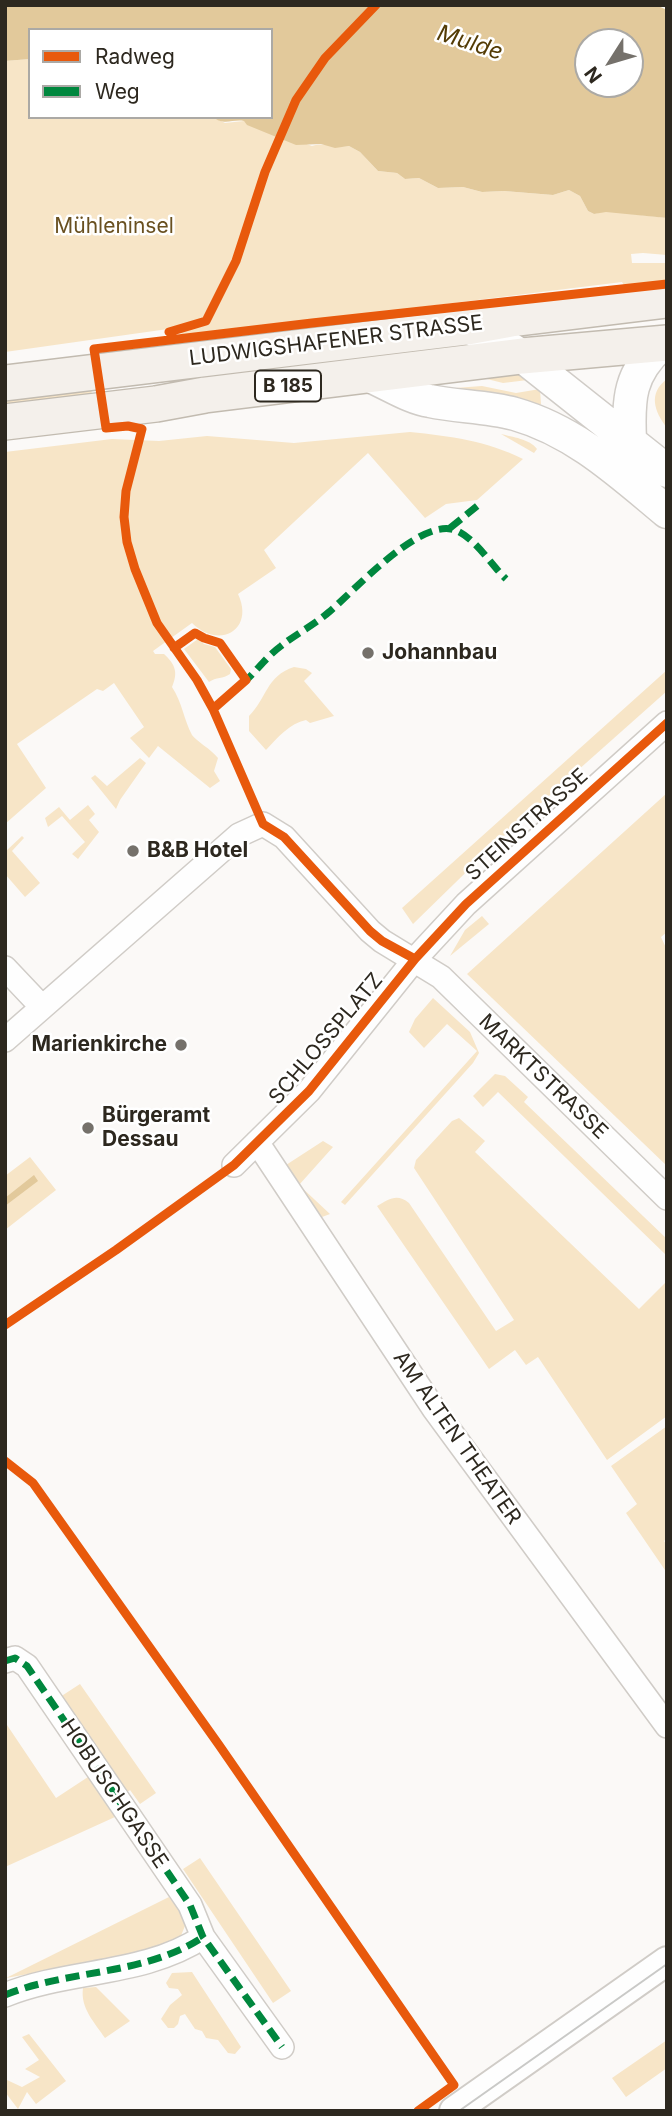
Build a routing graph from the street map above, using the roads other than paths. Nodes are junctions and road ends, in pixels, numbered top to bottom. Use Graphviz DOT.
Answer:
graph roads {
  1 [pos="667,300"];
  2 [pos="609,307"];
  3 [pos="467,327"];
  4 [pos="664,343"];
  5 [pos="522,356"];
  6 [pos="554,365"];
  7 [pos="370,376"];
  8 [pos="5,383"];
  9 [pos="5,422"];
  10 [pos="565,434"];
  11 [pos="630,440"];
  12 [pos="667,471"];
  13 [pos="667,512"];
  14 [pos="667,723"];
  15 [pos="415,959"];
  16 [pos="5,968"];
  17 [pos="41,1006"];
  18 [pos="5,1040"];
  19 [pos="257,1142"];
  20 [pos="234,1165"];
  21 [pos="667,1198"];
  22 [pos="10,1660"];
  23 [pos="667,1726"];
  24 [pos="203,1937"];
  25 [pos="667,1961"];
  26 [pos="667,1977"];
  27 [pos="5,1994"];
  28 [pos="282,2047"];
  29 [pos="454,2111"];
  30 [pos="476,2111"];
  1 -- 2 [label="main road, LUDWIGSHAFENER STRASSE / B 185"];
  2 -- 3 [label="main road, LUDWIGSHAFENER STRASSE / B 185"];
  2 -- 6 [label="main road"];
  3 -- 5 [label="main road"];
  3 -- 8 [label="main road, LUDWIGSHAFENER STRASSE / B 185"];
  4 -- 6 [label="main road, LUDWIGSHAFENER STRASSE / B 185"];
  4 -- 11 [label="main road"];
  5 -- 6 [label="main road, LUDWIGSHAFENER STRASSE / B 185"];
  5 -- 7 [label="main road, LUDWIGSHAFENER STRASSE / B 185"];
  6 -- 10 [label="main road"];
  6 -- 11 [label="main road"];
  7 -- 9 [label="main road, LUDWIGSHAFENER STRASSE / B 185"];
  7 -- 10 [label="main road"];
  10 -- 13 [label="main road"];
  11 -- 12 [label="main road"];
  14 -- 15 [label="street, STEINSTRASSE"];
  15 -- 17 [label="street, SCHLOSSPLATZ"];
  15 -- 19 [label="street, SCHLOSSPLATZ"];
  15 -- 21 [label="street, MARKTSTRASSE"];
  16 -- 17 [label="street"];
  17 -- 18 [label="street"];
  19 -- 20 [label="street, SCHLOSSPLATZ"];
  19 -- 23 [label="street, AM ALTEN THEATER"];
  22 -- 24 [label="street, HOBUSCHGASSE"];
  24 -- 27 [label="street"];
  24 -- 28 [label="street, HOBUSCHGASSE"];
  25 -- 29 [label="street"];
  26 -- 30 [label="street"];
}
